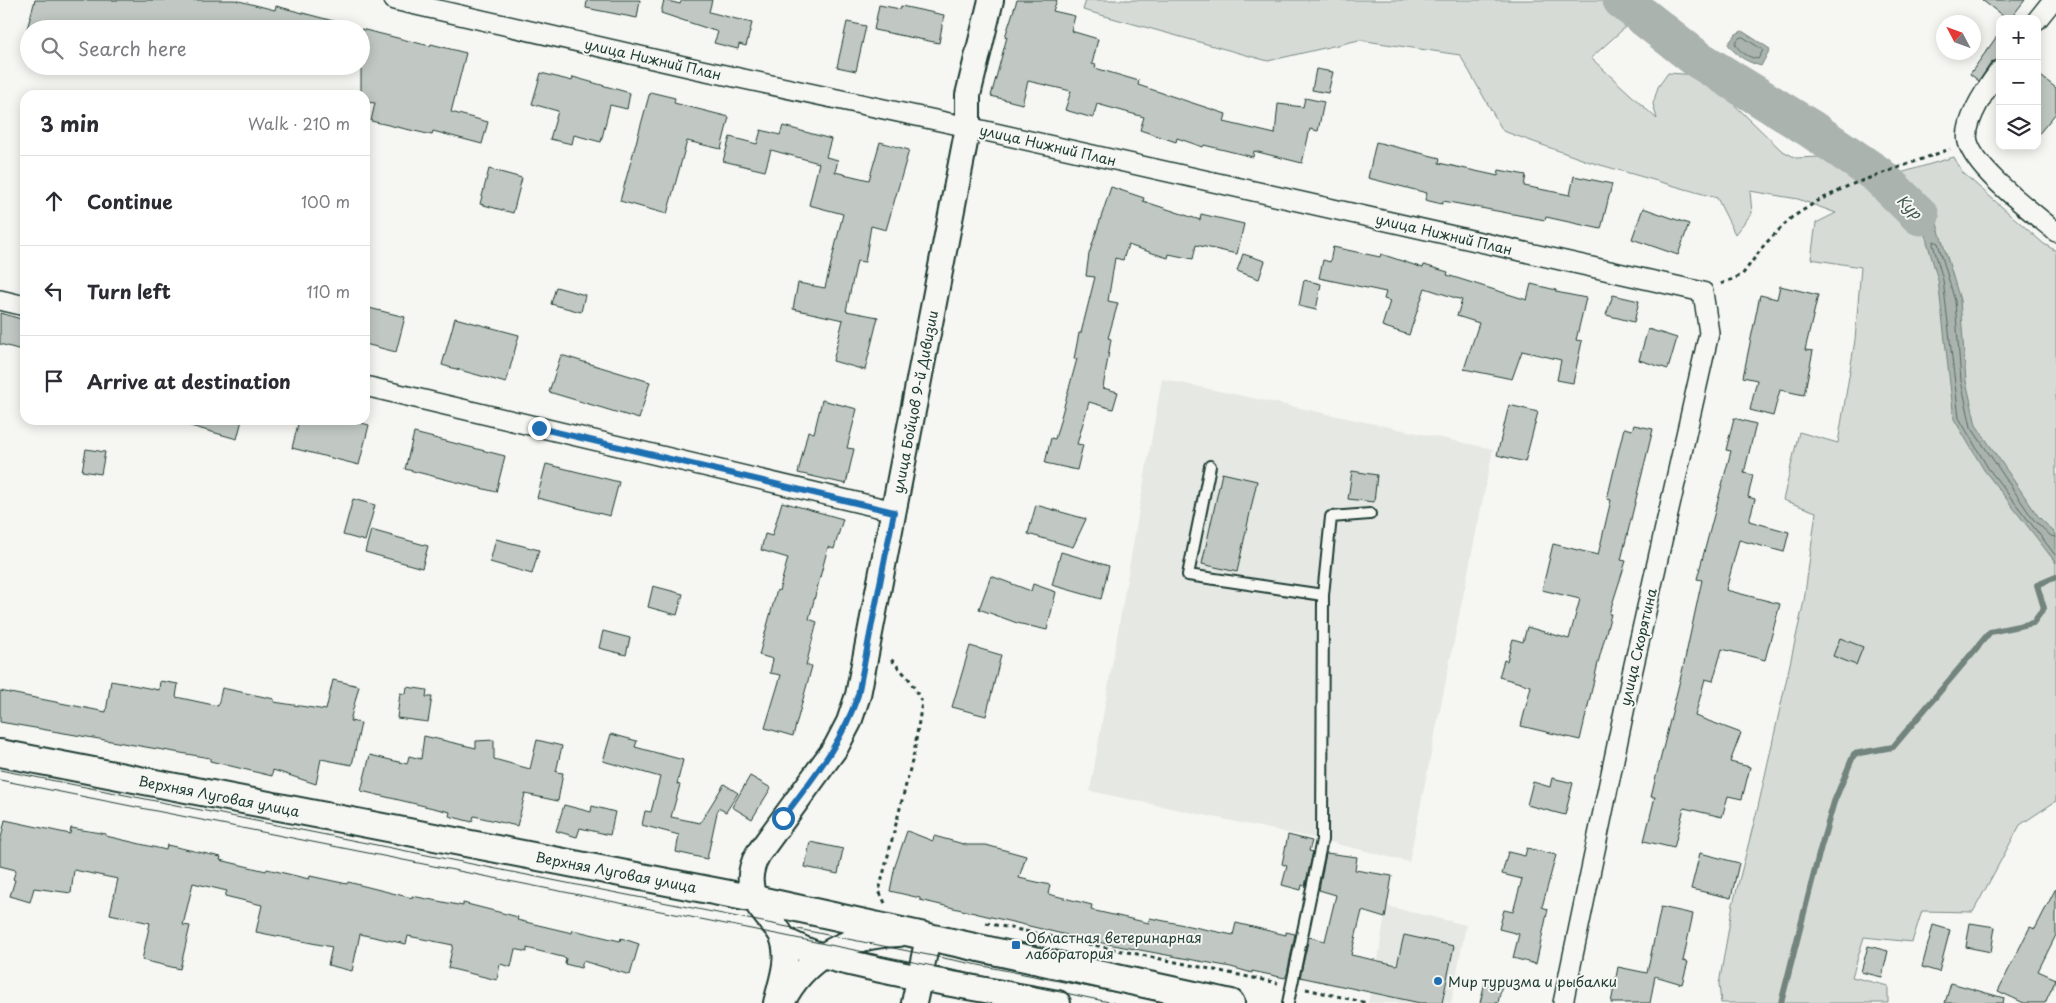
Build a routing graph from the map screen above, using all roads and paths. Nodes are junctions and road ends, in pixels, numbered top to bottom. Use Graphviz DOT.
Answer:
graph roads {
  1 [pos="394,0"];
  2 [pos="991,0"];
  3 [pos="2053,0"];
  4 [pos="414,2"];
  5 [pos="2041,15"];
  6 [pos="1996,76"];
  7 [pos="968,127"];
  8 [pos="1968,142"];
  9 [pos="2056,232"];
  10 [pos="1703,292"];
  11 [pos="0,300"];
  12 [pos="20,305"];
  13 [pos="370,387"];
  14 [pos="1210,466"];
  15 [pos="894,512"];
  16 [pos="1370,514"];
  17 [pos="1323,595"];
  18 [pos="870,636"];
  19 [pos="0,753"];
  20 [pos="755,899"];
  21 [pos="888,908"];
  22 [pos="918,936"];
  23 [pos="783,939"];
  24 [pos="820,956"];
  25 [pos="919,978"];
  26 [pos="776,1003"];
  27 [pos="782,1003"];
  28 [pos="914,1003"];
  29 [pos="1058,1003"];
  30 [pos="1230,1003"];
  31 [pos="1288,1003"];
  32 [pos="1563,1003"];
  1 -- 4 [label="street, улица Нижний План"];
  2 -- 7 [label="street, улица Бойцов 9-й Дивизии"];
  3 -- 5 [label="street"];
  4 -- 7 [label="street, улица Нижний План"];
  6 -- 8 [label="street"];
  7 -- 10 [label="street, улица Нижний План"];
  7 -- 15 [label="street, улица Бойцов 9-й Дивизии"];
  8 -- 9 [label="street"];
  8 -- 10 [label="path"];
  10 -- 32 [label="street, улица Скорятина"];
  11 -- 12 [label="street"];
  13 -- 15 [label="street"];
  14 -- 17 [label="lane"];
  15 -- 18 [label="street, улица Бойцов 9-й Дивизии"];
  16 -- 17 [label="lane"];
  17 -- 31 [label="lane"];
  18 -- 20 [label="street, улица Бойцов 9-й Дивизии"];
  18 -- 21 [label="path"];
  19 -- 20 [label="main road, Верхняя Луговая улица"];
  20 -- 22 [label="main road, Верхняя Луговая улица"];
  20 -- 23 [label="street, улица Бойцов 9-й Дивизии"];
  22 -- 24 [label="street"];
  22 -- 25 [label="street"];
  22 -- 30 [label="main road, Верхняя Луговая улица"];
  23 -- 24 [label="street"];
  23 -- 26 [label="street"];
  24 -- 25 [label="street"];
  24 -- 27 [label="street"];
  25 -- 28 [label="street"];
  25 -- 29 [label="street"];
}
